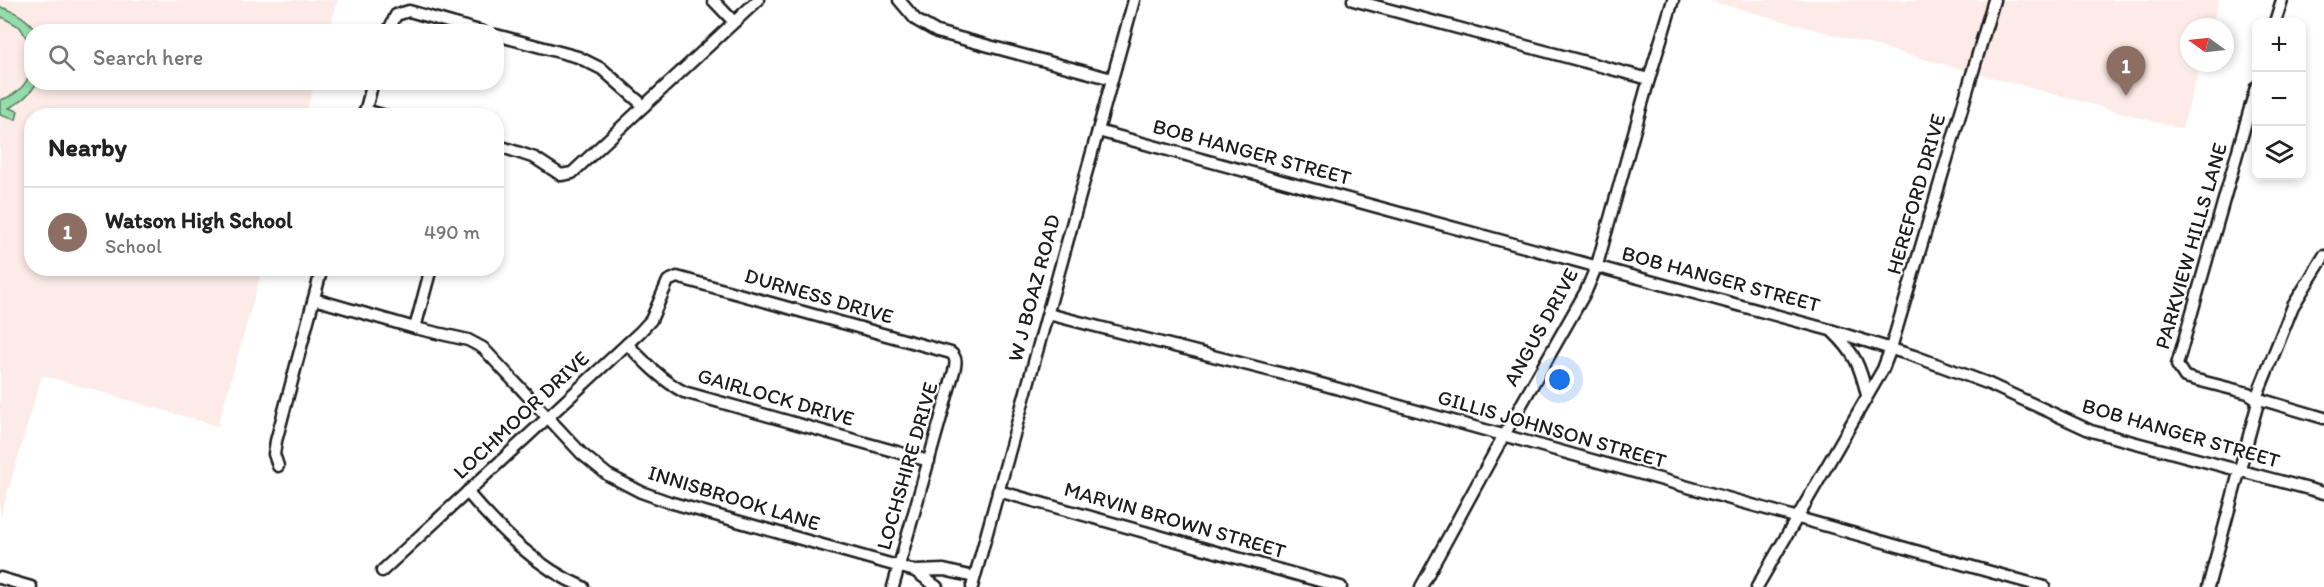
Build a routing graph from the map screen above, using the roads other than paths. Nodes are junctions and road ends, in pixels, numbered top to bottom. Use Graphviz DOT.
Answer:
graph roads {
  1 [pos="714,0"];
  2 [pos="758,0"];
  3 [pos="899,0"];
  4 [pos="1134,0"];
  5 [pos="1353,0"];
  6 [pos="1673,0"];
  7 [pos="1994,0"];
  8 [pos="2282,0"];
  9 [pos="2276,18"];
  10 [pos="735,21"];
  11 [pos="392,24"];
  12 [pos="455,24"];
  13 [pos="504,37"];
  14 [pos="1112,79"];
  15 [pos="1649,79"];
  16 [pos="371,90"];
  17 [pos="2252,101"];
  18 [pos="644,106"];
  19 [pos="365,108"];
  20 [pos="1098,131"];
  21 [pos="504,148"];
  22 [pos="2324,256"];
  23 [pos="1597,265"];
  24 [pos="320,276"];
  25 [pos="429,276"];
  26 [pos="672,278"];
  27 [pos="314,299"];
  28 [pos="1048,314"];
  29 [pos="415,328"];
  30 [pos="1830,330"];
  31 [pos="627,344"];
  32 [pos="1891,348"];
  33 [pos="954,356"];
  34 [pos="1867,395"];
  35 [pos="2256,398"];
  36 [pos="547,417"];
  37 [pos="2324,418"];
  38 [pos="1504,435"];
  39 [pos="929,461"];
  40 [pos="278,466"];
  41 [pos="2241,471"];
  42 [pos="998,491"];
  43 [pos="467,492"];
  44 [pos="2324,493"];
  45 [pos="1796,517"];
  46 [pos="899,566"];
  47 [pos="382,571"];
  48 [pos="915,571"];
  49 [pos="0,578"];
  50 [pos="973,582"];
  51 [pos="31,587"];
  52 [pos="583,587"];
  53 [pos="893,587"];
  54 [pos="937,587"];
  55 [pos="1341,587"];
  56 [pos="1421,587"];
  57 [pos="1758,587"];
  58 [pos="2044,587"];
  59 [pos="2208,587"];
  1 -- 10 [label="street"];
  2 -- 10 [label="street"];
  3 -- 14 [label="street"];
  4 -- 14 [label="street, W J BOAZ ROAD"];
  5 -- 15 [label="street"];
  6 -- 15 [label="street, ANGUS DRIVE"];
  7 -- 32 [label="street, HEREFORD DRIVE"];
  8 -- 9 [label="street"];
  10 -- 18 [label="street"];
  11 -- 12 [label="street"];
  13 -- 18 [label="street"];
  14 -- 20 [label="street, W J BOAZ ROAD"];
  15 -- 23 [label="street, ANGUS DRIVE"];
  16 -- 19 [label="street"];
  17 -- 35 [label="street, PARKVIEW HILLS LANE"];
  18 -- 21 [label="street"];
  20 -- 23 [label="street, BOB HANGER STREET"];
  20 -- 28 [label="street, W J BOAZ ROAD"];
  22 -- 35 [label="street"];
  23 -- 30 [label="street, BOB HANGER STREET"];
  23 -- 38 [label="street, ANGUS DRIVE"];
  24 -- 27 [label="street"];
  25 -- 29 [label="street"];
  26 -- 31 [label="street, LOCHMOOR DRIVE"];
  26 -- 33 [label="street, DURNESS DRIVE"];
  27 -- 29 [label="street, INNISBROOK LANE"];
  27 -- 40 [label="street"];
  28 -- 38 [label="street, GILLIS JOHNSON STREET"];
  28 -- 42 [label="street, W J BOAZ ROAD"];
  29 -- 36 [label="street, INNISBROOK LANE"];
  30 -- 32 [label="street, BOB HANGER STREET"];
  30 -- 34 [label="street"];
  31 -- 36 [label="street, LOCHMOOR DRIVE"];
  31 -- 39 [label="street, GAIRLOCK DRIVE"];
  32 -- 34 [label="street, HEREFORD DRIVE"];
  32 -- 41 [label="street, BOB HANGER STREET"];
  33 -- 39 [label="street, LOCHSHIRE DRIVE"];
  34 -- 45 [label="street, HEREFORD DRIVE"];
  35 -- 37 [label="street, PARKVIEW HILLS LANE"];
  35 -- 41 [label="street"];
  36 -- 43 [label="street, LOCHMOOR DRIVE"];
  36 -- 46 [label="street, INNISBROOK LANE"];
  38 -- 45 [label="street, GILLIS JOHNSON STREET"];
  38 -- 56 [label="street, ANGUS DRIVE"];
  39 -- 46 [label="street, LOCHSHIRE DRIVE"];
  41 -- 44 [label="street, BOB HANGER STREET"];
  41 -- 59 [label="street"];
  42 -- 50 [label="street, W J BOAZ ROAD"];
  42 -- 55 [label="street, MARVIN BROWN STREET"];
  43 -- 47 [label="street, LOCHMOOR DRIVE"];
  43 -- 52 [label="street"];
  45 -- 57 [label="street, HEREFORD DRIVE"];
  45 -- 58 [label="street, GILLIS JOHNSON STREET"];
  46 -- 48 [label="street, INNISBROOK LANE"];
  46 -- 53 [label="street, LOCHSHIRE DRIVE"];
  48 -- 50 [label="street, INNISBROOK LANE"];
  48 -- 54 [label="street, INNISBROOK LANE"];
  49 -- 51 [label="street"];
}
